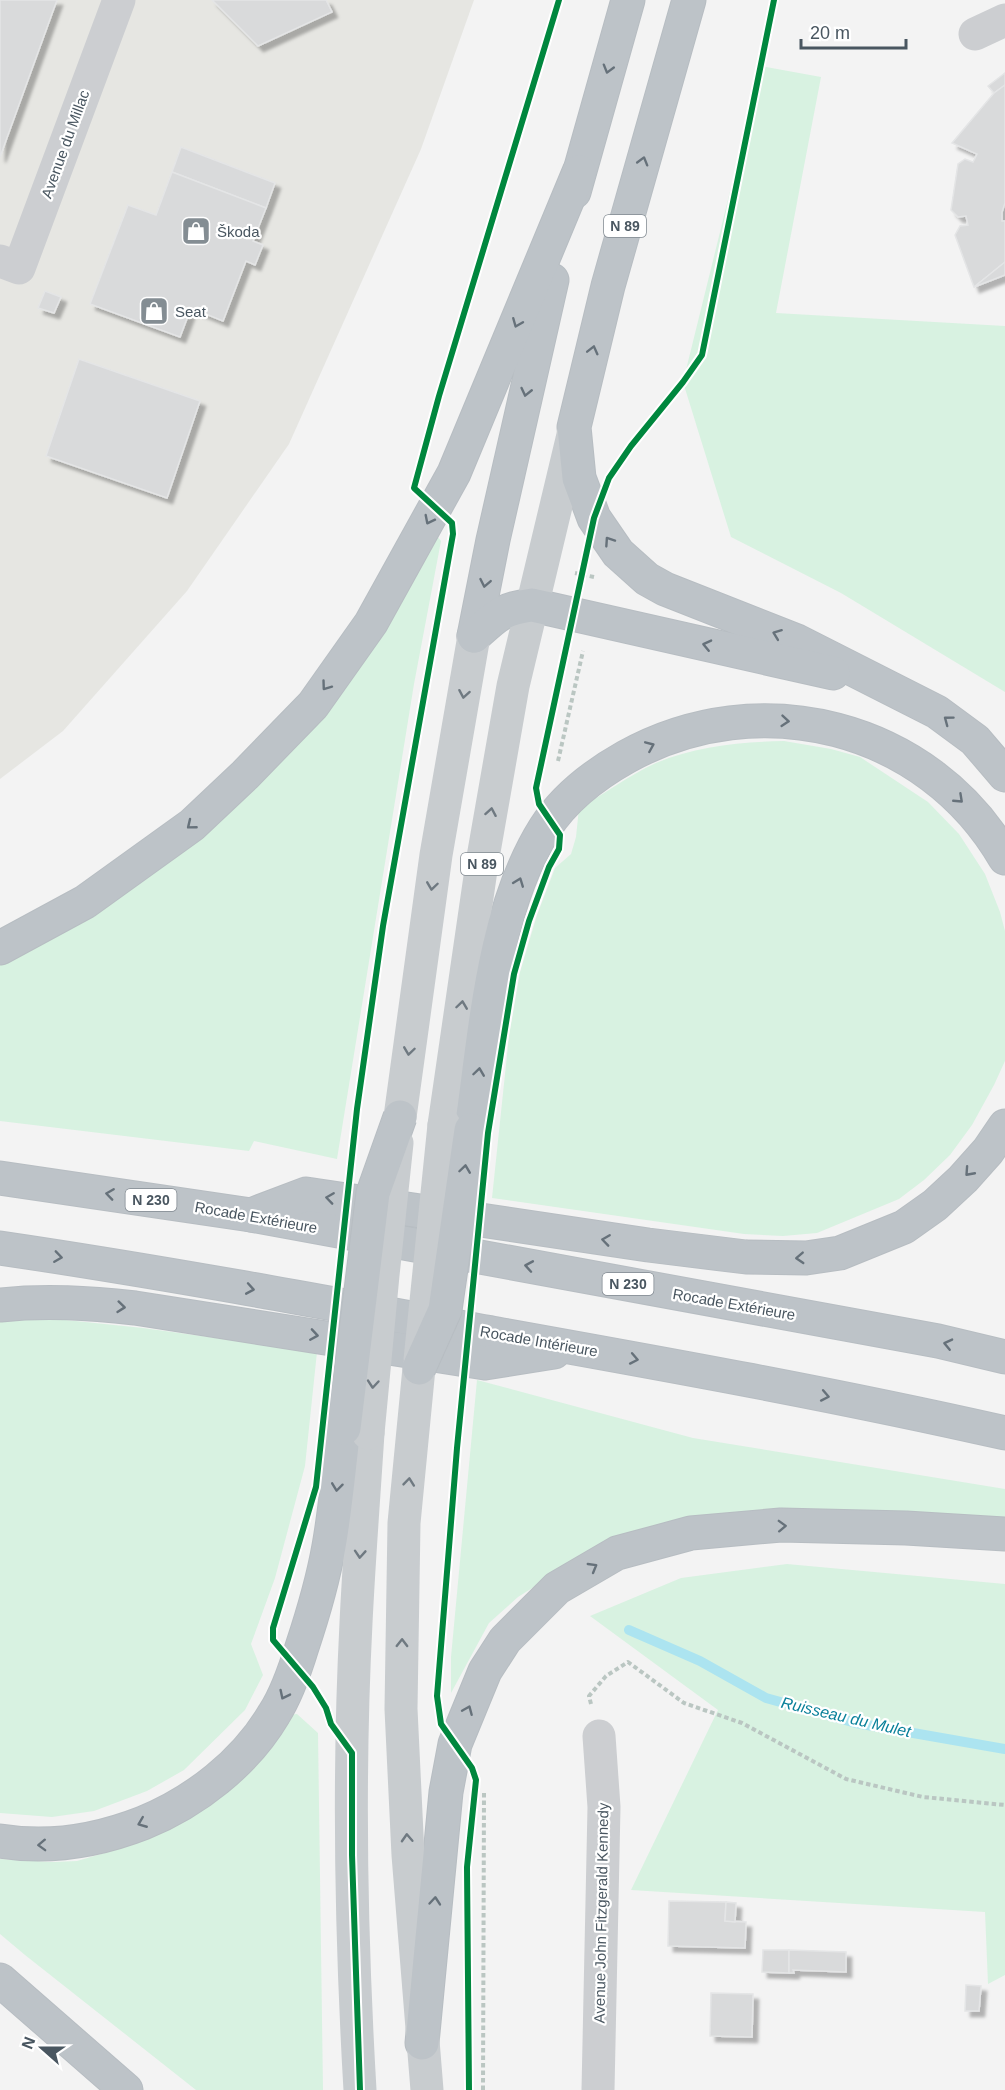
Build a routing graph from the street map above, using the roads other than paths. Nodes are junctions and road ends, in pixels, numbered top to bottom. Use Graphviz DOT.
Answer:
graph roads {
  1 [pos="119,0"];
  2 [pos="628,0"];
  3 [pos="689,0"];
  4 [pos="1005,20"];
  5 [pos="975,34"];
  6 [pos="579,172"];
  7 [pos="0,261"];
  8 [pos="574,427"];
  9 [pos="532,605"];
  10 [pos="474,636"];
  11 [pos="887,686"];
  12 [pos="1005,775"];
  13 [pos="1005,858"];
  14 [pos="0,948"];
  15 [pos="400,1117"];
  16 [pos="1005,1126"];
  17 [pos="458,1128"];
  18 [pos="0,1178"];
  19 [pos="251,1215"];
  20 [pos="0,1248"];
  21 [pos="0,1305"];
  22 [pos="576,1348"];
  23 [pos="1005,1357"];
  24 [pos="419,1368"];
  25 [pos="356,1431"];
  26 [pos="1005,1433"];
  27 [pos="1005,1534"];
  28 [pos="599,1736"];
  29 [pos="0,1841"];
  30 [pos="0,1980"];
  31 [pos="100,2067"];
  32 [pos="420,2072"];
  33 [pos="126,2090"];
  34 [pos="147,2090"];
  35 [pos="360,2090"];
  36 [pos="598,2090"];
  1 -- 7 [label="street, Avenue du Millac"];
  2 -- 6 [label="highway, one-way"];
  8 -- 3 [label="highway, N 89, one-way"];
  4 -- 5 [label="street"];
  6 -- 10 [label="highway, one-way"];
  6 -- 14 [label="highway, one-way"];
  8 -- 9 [label="main road, N 89"];
  11 -- 8 [label="highway, one-way"];
  9 -- 10 [label="highway"];
  11 -- 9 [label="highway, one-way"];
  17 -- 9 [label="main road, N 89, one-way"];
  10 -- 15 [label="main road, one-way"];
  12 -- 11 [label="highway, one-way"];
  17 -- 13 [label="highway, one-way"];
  15 -- 25 [label="highway, one-way, bridge"];
  16 -- 19 [label="highway, one-way"];
  24 -- 17 [label="highway, one-way, bridge"];
  19 -- 18 [label="highway, Rocade Extérieure / N 230, one-way"];
  23 -- 19 [label="highway, Rocade Extérieure / N 230, one-way"];
  20 -- 22 [label="highway, Rocade Intérieure, one-way"];
  21 -- 22 [label="highway, one-way"];
  22 -- 26 [label="highway, Rocade Intérieure, one-way"];
  32 -- 24 [label="main road, one-way"];
  25 -- 29 [label="highway, one-way"];
  25 -- 35 [label="main road, one-way"];
  32 -- 27 [label="highway, one-way"];
  28 -- 36 [label="street, Avenue John Fitzgerald Kennedy"];
  30 -- 31 [label="highway"];
  31 -- 33 [label="highway"];
  31 -- 34 [label="highway"];
}
